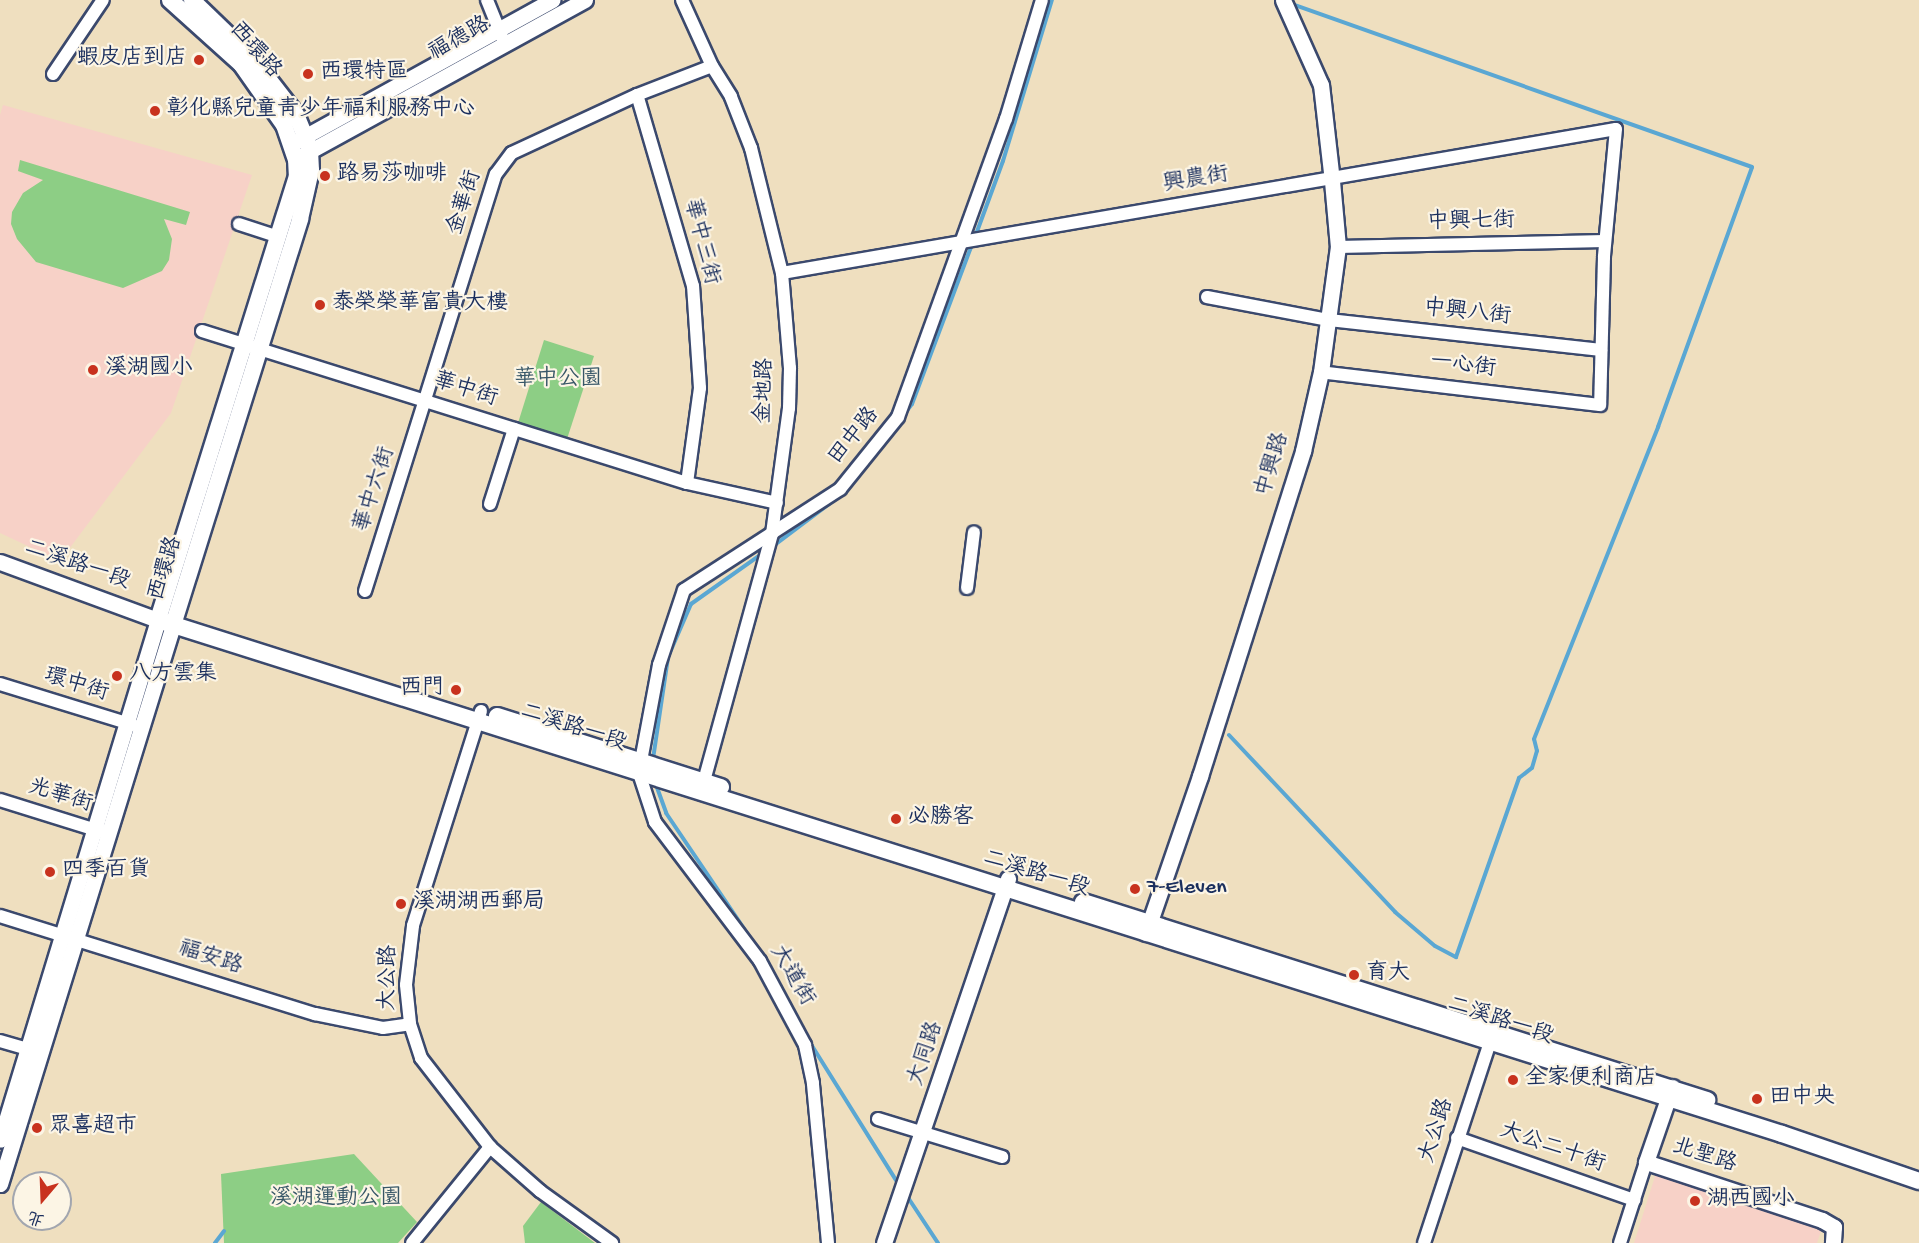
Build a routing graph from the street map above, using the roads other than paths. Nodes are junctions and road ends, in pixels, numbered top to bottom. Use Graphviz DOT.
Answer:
graph roads {
  1 [pos="103,0"];
  2 [pos="170,0"];
  3 [pos="192,0"];
  4 [pos="487,0"];
  5 [pos="552,0"];
  6 [pos="585,0"];
  7 [pos="682,0"];
  8 [pos="1042,0"];
  9 [pos="1283,0"];
  10 [pos="501,35"];
  11 [pos="712,66"];
  12 [pos="52,74"];
  13 [pos="637,95"];
  14 [pos="301,147"];
  15 [pos="1332,181"];
  16 [pos="239,224"];
  17 [pos="279,237"];
  18 [pos="962,241"];
  19 [pos="1605,242"];
  20 [pos="1338,246"];
  21 [pos="782,273"];
  22 [pos="1207,297"];
  23 [pos="1329,320"];
  24 [pos="202,331"];
  25 [pos="251,347"];
  26 [pos="1601,350"];
  27 [pos="1321,372"];
  28 [pos="427,401"];
  29 [pos="514,429"];
  30 [pos="687,483"];
  31 [pos="777,503"];
  32 [pos="490,504"];
  33 [pos="974,532"];
  34 [pos="772,534"];
  35 [pos="0,562"];
  36 [pos="967,588"];
  37 [pos="365,591"];
  38 [pos="167,618"];
  39 [pos="0,684"];
  40 [pos="479,716"];
  41 [pos="134,725"];
  42 [pos="649,770"];
  43 [pos="703,787"];
  44 [pos="0,800"];
  45 [pos="101,832"];
  46 [pos="1007,884"];
  47 [pos="0,916"];
  48 [pos="1147,927"];
  49 [pos="69,935"];
  50 [pos="410,1024"];
  51 [pos="1491,1037"];
  52 [pos="0,1041"];
  53 [pos="35,1051"];
  54 [pos="1670,1093"];
  55 [pos="878,1119"];
  56 [pos="924,1132"];
  57 [pos="1457,1138"];
  58 [pos="4,1145"];
  59 [pos="490,1147"];
  60 [pos="1002,1157"];
  61 [pos="1646,1162"];
  62 [pos="1919,1170"];
  63 [pos="1919,1181"];
  64 [pos="0,1184"];
  65 [pos="1634,1200"];
  66 [pos="606,1242"];
  67 [pos="412,1243"];
  68 [pos="828,1243"];
  69 [pos="884,1243"];
  70 [pos="1424,1243"];
  71 [pos="1620,1243"];
  72 [pos="1833,1243"];
  1 -- 12 [label="street"];
  2 -- 14 [label="main road, 西環路"];
  3 -- 14 [label="main road, 西環路"];
  4 -- 10 [label="street"];
  5 -- 10 [label="street, 福德路"];
  6 -- 10 [label="street, 福德路"];
  7 -- 11 [label="street, 金地路"];
  8 -- 18 [label="street, 田中路"];
  9 -- 15 [label="street, 中興路"];
  10 -- 14 [label="street, 福德路"];
  11 -- 13 [label="street"];
  11 -- 21 [label="street, 金地路"];
  13 -- 28 [label="street, 金華街"];
  13 -- 30 [label="street, 華中三街"];
  14 -- 17 [label="main road, 西環路"];
  14 -- 25 [label="main road, 西環路"];
  15 -- 18 [label="street, 興農街"];
  15 -- 19 [label="street, 興農街"];
  15 -- 20 [label="street, 中興路"];
  16 -- 17 [label="street"];
  17 -- 25 [label="main road, 西環路"];
  18 -- 21 [label="street, 興農街"];
  18 -- 34 [label="street, 田中路"];
  19 -- 20 [label="street, 中興七街"];
  19 -- 26 [label="street"];
  20 -- 23 [label="street, 中興路"];
  21 -- 31 [label="street, 金地路"];
  22 -- 23 [label="street, 中興八街"];
  23 -- 26 [label="street, 中興八街"];
  23 -- 27 [label="street, 中興路"];
  24 -- 25 [label="street, 華中街"];
  25 -- 28 [label="street, 華中街"];
  25 -- 38 [label="main road, 西環路"];
  26 -- 27 [label="street, 一心街"];
  27 -- 48 [label="street, 中興路"];
  28 -- 29 [label="street, 華中街"];
  28 -- 37 [label="street, 華中六街"];
  29 -- 30 [label="street, 華中街"];
  29 -- 32 [label="street"];
  30 -- 31 [label="street, 華中街"];
  31 -- 34 [label="street, 金地路"];
  33 -- 36 [label="street"];
  34 -- 42 [label="street, 田中路"];
  34 -- 43 [label="street, 金地路"];
  35 -- 38 [label="street, 二溪路一段"];
  38 -- 40 [label="main road, 二溪路一段"];
  38 -- 41 [label="street, 西環路"];
  39 -- 41 [label="street, 環中街"];
  40 -- 42 [label="main road, 二溪路一段"];
  40 -- 50 [label="street, 大公路"];
  41 -- 45 [label="street, 西環路"];
  42 -- 43 [label="main road, 二溪路一段"];
  42 -- 68 [label="street, 大道街"];
  43 -- 46 [label="main road, 二溪路一段"];
  44 -- 45 [label="street, 光華街"];
  45 -- 49 [label="street, 西環路"];
  46 -- 48 [label="main road, 二溪路一段"];
  46 -- 56 [label="street, 大同路"];
  47 -- 49 [label="street, 福安路"];
  48 -- 51 [label="main road, 二溪路一段"];
  49 -- 50 [label="street, 福安路"];
  49 -- 53 [label="street, 西環路"];
  50 -- 59 [label="street, 大公路"];
  51 -- 54 [label="main road, 二溪路一段"];
  51 -- 57 [label="street, 大公路"];
  52 -- 53 [label="street"];
  53 -- 58 [label="street, 西環路"];
  54 -- 61 [label="street"];
  54 -- 62 [label="main road, 二溪路一段"];
  54 -- 63 [label="main road, 二溪路一段"];
  55 -- 56 [label="street"];
  56 -- 60 [label="street"];
  56 -- 69 [label="street, 大同路"];
  57 -- 65 [label="street, 大公二十街"];
  57 -- 70 [label="street, 大公路"];
  58 -- 64 [label="street, 西環路"];
  59 -- 66 [label="street, 大公路"];
  59 -- 67 [label="street"];
  61 -- 65 [label="street"];
  61 -- 72 [label="street, 北聖路"];
  65 -- 71 [label="street"];
}
